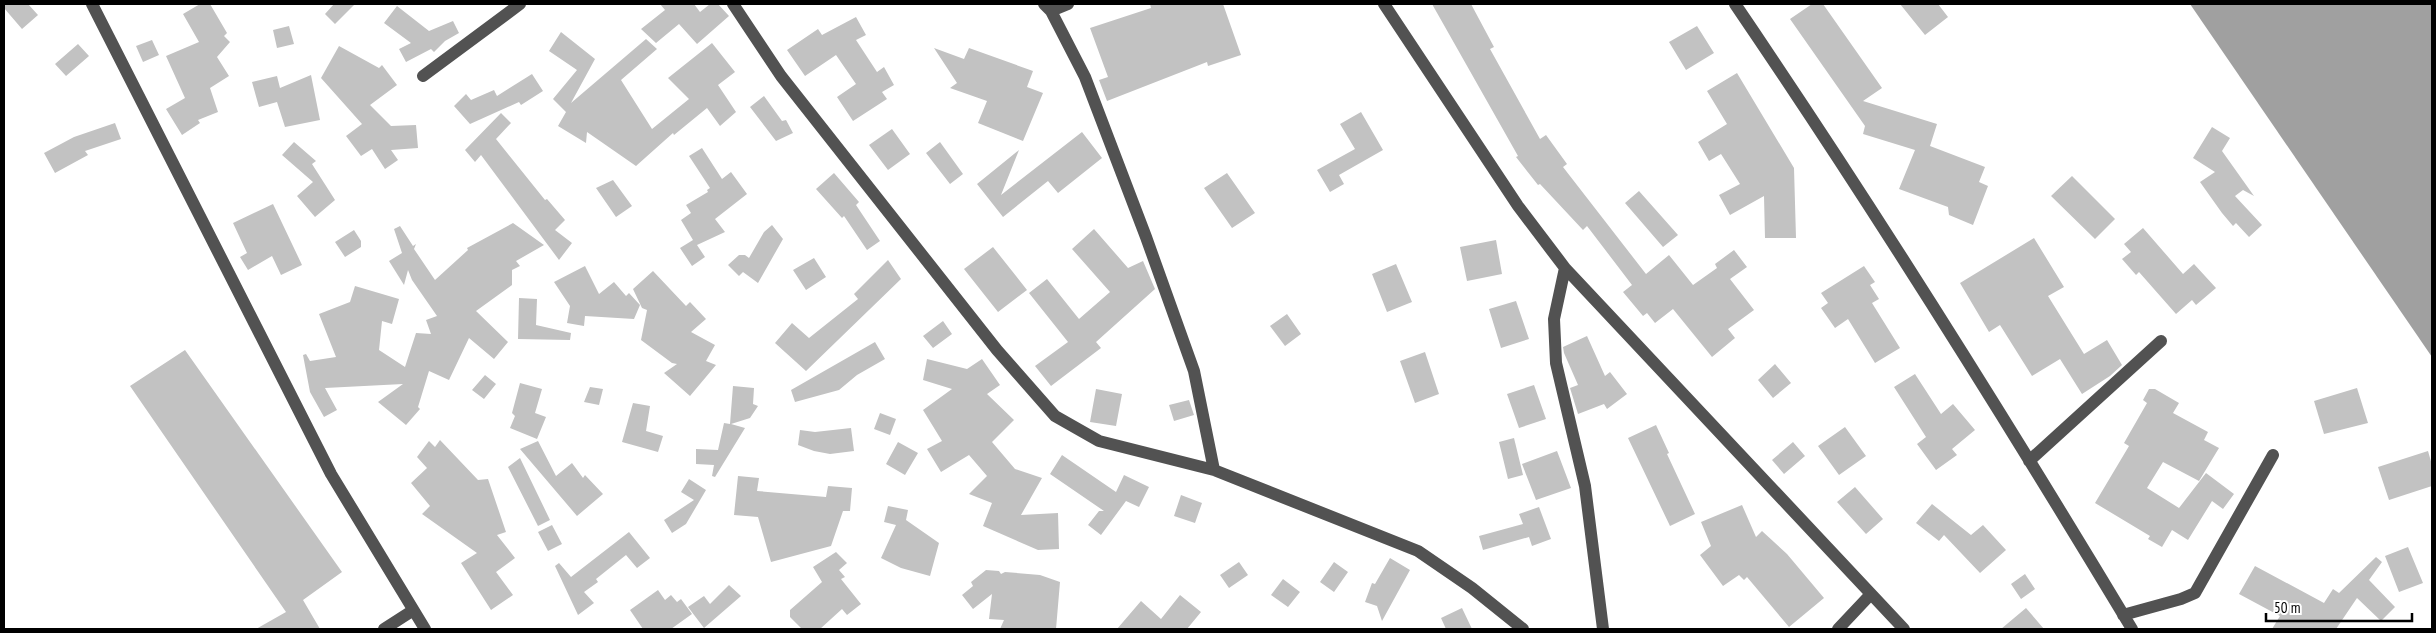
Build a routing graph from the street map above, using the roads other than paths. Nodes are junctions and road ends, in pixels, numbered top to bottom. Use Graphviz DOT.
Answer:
graph roads {
  1 [pos="92,4"];
  2 [pos="520,4"];
  3 [pos="733,4"];
  4 [pos="1068,4"];
  5 [pos="1384,4"];
  6 [pos="1735,4"];
  7 [pos="1048,8"];
  8 [pos="423,76"];
  9 [pos="1565,268"];
  10 [pos="2162,341"];
  11 [pos="2273,455"];
  12 [pos="2029,461"];
  13 [pos="1214,470"];
  14 [pos="1871,594"];
  15 [pos="412,611"];
  16 [pos="2123,615"];
  17 [pos="384,629"];
  18 [pos="425,629"];
  19 [pos="1523,629"];
  20 [pos="1603,629"];
  21 [pos="1838,629"];
  22 [pos="1904,629"];
  23 [pos="2132,629"];
  1 -- 15 [label="street"];
  2 -- 8 [label="street"];
  3 -- 13 [label="street"];
  4 -- 7 [label="street"];
  5 -- 9 [label="street"];
  6 -- 12 [label="street"];
  7 -- 13 [label="street"];
  9 -- 14 [label="street"];
  9 -- 20 [label="street"];
  10 -- 12 [label="street"];
  11 -- 16 [label="street"];
  12 -- 16 [label="street"];
  13 -- 19 [label="street"];
  14 -- 21 [label="street"];
  14 -- 22 [label="street"];
  15 -- 17 [label="street"];
  15 -- 18 [label="street"];
  16 -- 23 [label="street"];
}
